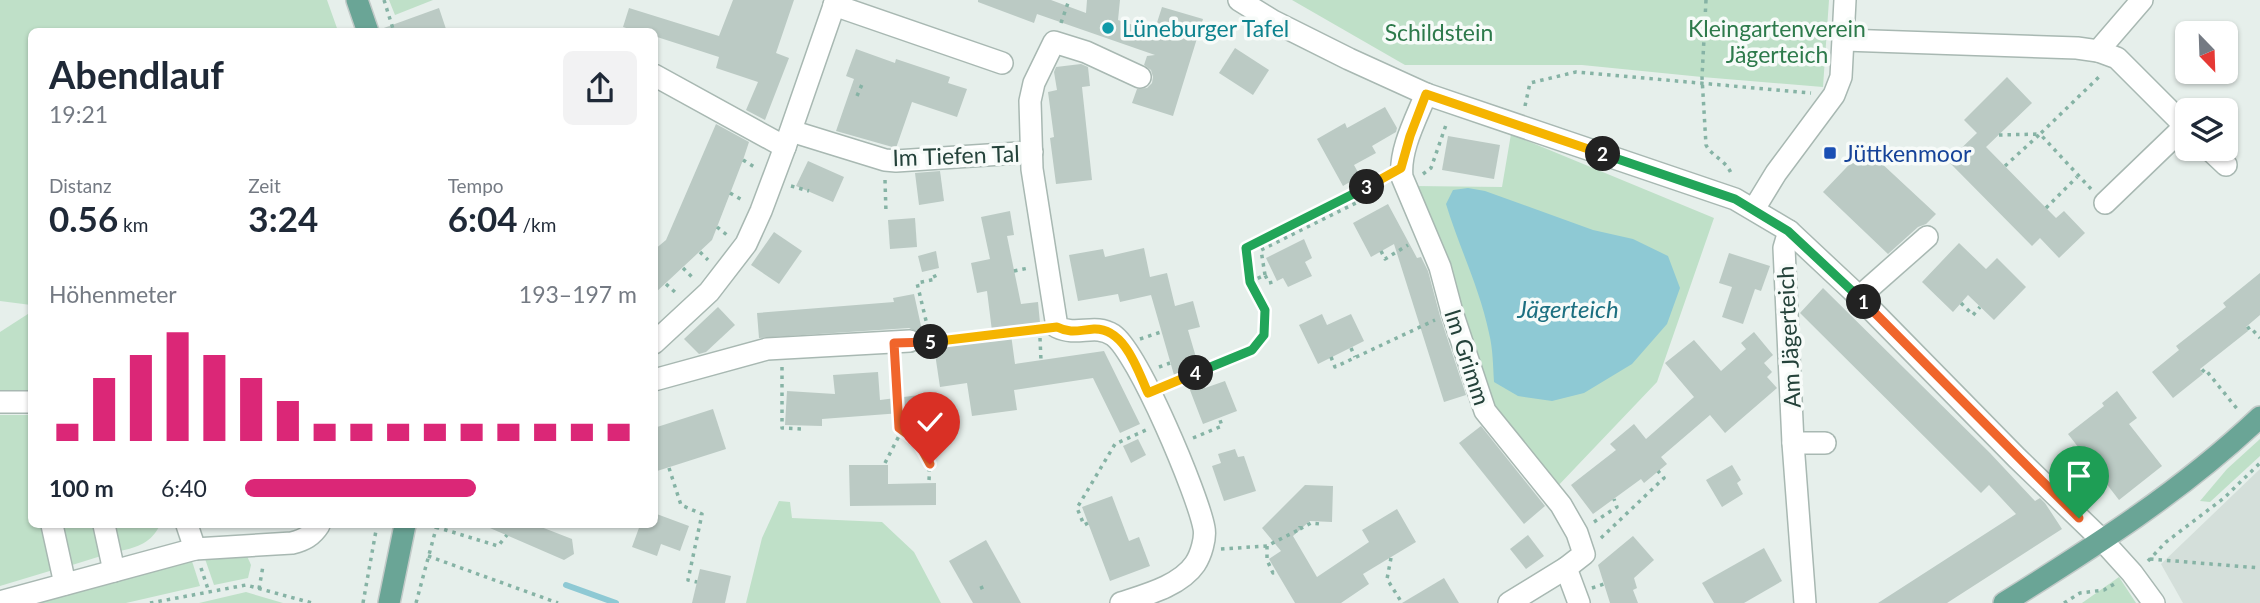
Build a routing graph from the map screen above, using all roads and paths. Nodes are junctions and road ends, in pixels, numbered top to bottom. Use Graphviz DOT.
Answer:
graph roads {
  1 [pos="357,0"];
  2 [pos="384,0"];
  3 [pos="1239,0"];
  4 [pos="1706,0"];
  5 [pos="1845,0"];
  6 [pos="2141,0"];
  7 [pos="835,2"];
  8 [pos="367,28"];
  9 [pos="393,28"];
  10 [pos="1844,40"];
  11 [pos="2108,55"];
  12 [pos="1002,62"];
  13 [pos="658,77"];
  14 [pos="1140,78"];
  15 [pos="1702,80"];
  16 [pos="863,82"];
  17 [pos="1426,94"];
  18 [pos="1834,95"];
  19 [pos="857,96"];
  20 [pos="1449,117"];
  21 [pos="2175,117"];
  22 [pos="1521,126"];
  23 [pos="2040,134"];
  24 [pos="1999,135"];
  25 [pos="2175,137"];
  26 [pos="788,139"];
  27 [pos="1032,152"];
  28 [pos="885,160"];
  29 [pos="2221,161"];
  30 [pos="2005,166"];
  31 [pos="2226,166"];
  32 [pos="1398,175"];
  33 [pos="2078,177"];
  34 [pos="1735,199"];
  35 [pos="2105,203"];
  36 [pos="2046,208"];
  37 [pos="1754,209"];
  38 [pos="886,213"];
  39 [pos="1788,231"];
  40 [pos="1927,237"];
  41 [pos="932,270"];
  42 [pos="1265,275"];
  43 [pos="1277,281"];
  44 [pos="1250,282"];
  45 [pos="1859,298"];
  46 [pos="1961,303"];
  47 [pos="1980,307"];
  48 [pos="1452,312"];
  49 [pos="2247,329"];
  50 [pos="2260,338"];
  51 [pos="658,339"];
  52 [pos="911,342"];
  53 [pos="782,347"];
  54 [pos="1351,348"];
  55 [pos="1356,357"];
  56 [pos="1331,358"];
  57 [pos="1041,361"];
  58 [pos="2202,372"];
  59 [pos="658,379"];
  60 [pos="1148,393"];
  61 [pos="0,402"];
  62 [pos="28,402"];
  63 [pos="1219,417"];
  64 [pos="2255,421"];
  65 [pos="1163,422"];
  66 [pos="802,426"];
  67 [pos="902,430"];
  68 [pos="1793,443"];
  69 [pos="1825,443"];
  70 [pos="1175,446"];
  71 [pos="886,463"];
  72 [pos="2260,463"];
  73 [pos="669,467"];
  74 [pos="1658,471"];
  75 [pos="929,480"];
  76 [pos="1614,499"];
  77 [pos="1320,521"];
  78 [pos="1087,523"];
  79 [pos="53,528"];
  80 [pos="105,528"];
  81 [pos="188,528"];
  82 [pos="317,528"];
  83 [pos="376,528"];
  84 [pos="404,528"];
  85 [pos="436,528"];
  86 [pos="443,528"];
  87 [pos="1577,533"];
  88 [pos="507,535"];
  89 [pos="2103,541"];
  90 [pos="1267,546"];
  91 [pos="195,549"];
  92 [pos="1201,550"];
  93 [pos="1584,554"];
  94 [pos="428,556"];
  95 [pos="1391,558"];
  96 [pos="2150,559"];
  97 [pos="1566,568"];
  98 [pos="2260,568"];
  99 [pos="114,571"];
  100 [pos="1276,571"];
  101 [pos="2132,573"];
  102 [pos="697,582"];
  103 [pos="65,584"];
  104 [pos="981,586"];
  105 [pos="984,593"];
  106 [pos="0,602"];
  107 [pos="150,603"];
  108 [pos="312,603"];
  109 [pos="363,603"];
  110 [pos="389,603"];
  111 [pos="415,603"];
  112 [pos="558,603"];
  113 [pos="1121,603"];
  114 [pos="1402,603"];
  115 [pos="1509,603"];
  116 [pos="1579,603"];
  117 [pos="1805,603"];
  118 [pos="2004,603"];
  119 [pos="2064,603"];
  120 [pos="2154,603"];
  1 -- 8 [label="main road"];
  2 -- 9 [label="path"];
  3 -- 17 [label="street"];
  4 -- 15 [label="path"];
  5 -- 10 [label="street"];
  6 -- 11 [label="street"];
  7 -- 12 [label="street"];
  7 -- 26 [label="street"];
  10 -- 11 [label="street"];
  10 -- 18 [label="street"];
  11 -- 21 [label="street"];
  11 -- 23 [label="path"];
  13 -- 26 [label="street, Im Tiefen Tal"];
  14 -- 27 [label="street"];
  15 -- 18 [label="path"];
  15 -- 22 [label="path"];
  15 -- 34 [label="path"];
  16 -- 19 [label="path"];
  17 -- 22 [label="street"];
  17 -- 32 [label="street"];
  18 -- 37 [label="street"];
  20 -- 32 [label="path"];
  22 -- 34 [label="street"];
  23 -- 24 [label="path"];
  23 -- 30 [label="path"];
  23 -- 33 [label="path"];
  25 -- 35 [label="street"];
  26 -- 28 [label="street, Im Tiefen Tal"];
  26 -- 51 [label="street"];
  27 -- 28 [label="street, Im Tiefen Tal"];
  27 -- 60 [label="street, Im Tiefen Tal"];
  28 -- 38 [label="path"];
  29 -- 31 [label="street"];
  32 -- 42 [label="path"];
  32 -- 44 [label="path"];
  32 -- 48 [label="street, Im Grimm"];
  33 -- 35 [label="path"];
  33 -- 36 [label="path"];
  34 -- 37 [label="street"];
  37 -- 39 [label="street"];
  39 -- 45 [label="street"];
  39 -- 68 [label="street, Am Jägerteich"];
  40 -- 45 [label="street"];
  41 -- 52 [label="path"];
  42 -- 43 [label="path"];
  42 -- 44 [label="path"];
  44 -- 60 [label="path"];
  45 -- 89 [label="street"];
  46 -- 47 [label="path"];
  48 -- 55 [label="path"];
  48 -- 87 [label="street, Im Grimm"];
  49 -- 50 [label="path"];
  52 -- 53 [label="street"];
  52 -- 57 [label="path"];
  52 -- 67 [label="path"];
  53 -- 59 [label="street"];
  53 -- 66 [label="path"];
  54 -- 55 [label="path"];
  55 -- 56 [label="path"];
  58 -- 64 [label="path"];
  60 -- 65 [label="street, Im Tiefen Tal"];
  61 -- 62 [label="street"];
  63 -- 70 [label="path"];
  64 -- 89 [label="main road"];
  65 -- 70 [label="street, Im Tiefen Tal"];
  65 -- 78 [label="path"];
  67 -- 71 [label="path"];
  67 -- 75 [label="path"];
  68 -- 69 [label="street"];
  68 -- 117 [label="street, Am Jägerteich"];
  70 -- 92 [label="street, Im Tiefen Tal"];
  72 -- 96 [label="path"];
  73 -- 102 [label="path"];
  74 -- 93 [label="path"];
  76 -- 87 [label="path"];
  77 -- 90 [label="path"];
  79 -- 103 [label="street"];
  80 -- 99 [label="street"];
  81 -- 91 [label="street"];
  82 -- 91 [label="street"];
  83 -- 109 [label="path"];
  84 -- 110 [label="main road"];
  85 -- 94 [label="path"];
  86 -- 88 [label="path"];
  87 -- 93 [label="street, Im Grimm"];
  89 -- 101 [label="street"];
  89 -- 118 [label="main road"];
  90 -- 92 [label="path"];
  90 -- 100 [label="path"];
  91 -- 99 [label="street"];
  92 -- 113 [label="street"];
  93 -- 97 [label="street"];
  94 -- 111 [label="path"];
  94 -- 112 [label="path"];
  95 -- 114 [label="path"];
  96 -- 98 [label="path"];
  96 -- 101 [label="path"];
  97 -- 115 [label="street"];
  97 -- 116 [label="street"];
  99 -- 103 [label="street"];
  101 -- 119 [label="path"];
  101 -- 120 [label="street"];
  103 -- 106 [label="street"];
  104 -- 105 [label="path"];
  107 -- 108 [label="path"];
}
